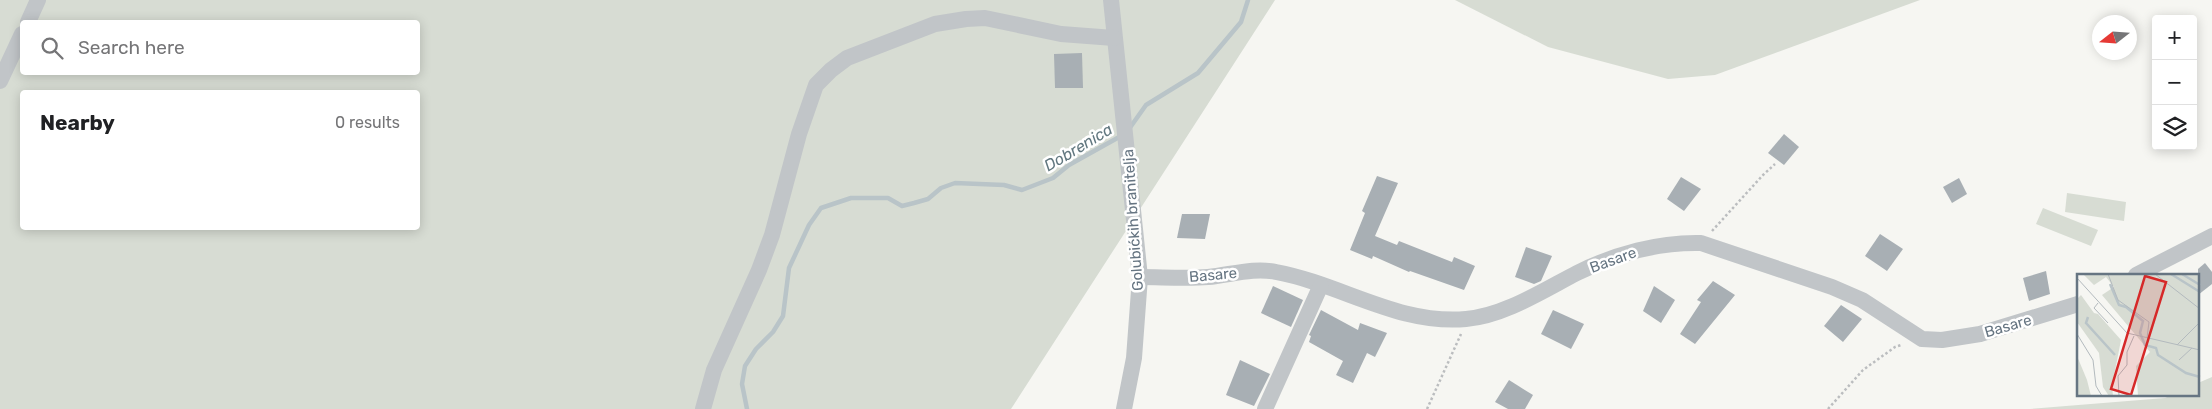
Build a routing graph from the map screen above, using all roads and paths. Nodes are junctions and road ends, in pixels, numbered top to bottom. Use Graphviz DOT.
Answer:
graph roads {
  1 [pos="38,0"];
  2 [pos="1111,0"];
  3 [pos="29,20"];
  4 [pos="20,38"];
  5 [pos="1114,38"];
  6 [pos="0,81"];
  7 [pos="1775,164"];
  8 [pos="2212,236"];
  9 [pos="1701,243"];
  10 [pos="2138,274"];
  11 [pos="1140,277"];
  12 [pos="1320,285"];
  13 [pos="2077,304"];
  14 [pos="1468,319"];
  15 [pos="1922,339"];
  16 [pos="704,409"];
  17 [pos="1124,409"];
  18 [pos="1265,409"];
  19 [pos="1426,409"];
  20 [pos="1828,409"];
  1 -- 3 [label="street"];
  2 -- 5 [label="street, Golubićkih branitelja"];
  4 -- 6 [label="street"];
  5 -- 11 [label="street, Golubićkih branitelja"];
  5 -- 16 [label="street"];
  7 -- 9 [label="path"];
  8 -- 10 [label="street"];
  9 -- 14 [label="street, Basare"];
  9 -- 15 [label="street, Basare"];
  11 -- 12 [label="street, Basare"];
  11 -- 17 [label="street, Golubićkih branitelja"];
  12 -- 14 [label="street, Basare"];
  12 -- 18 [label="street"];
  13 -- 15 [label="street, Basare"];
  14 -- 19 [label="path"];
  15 -- 20 [label="path"];
}
